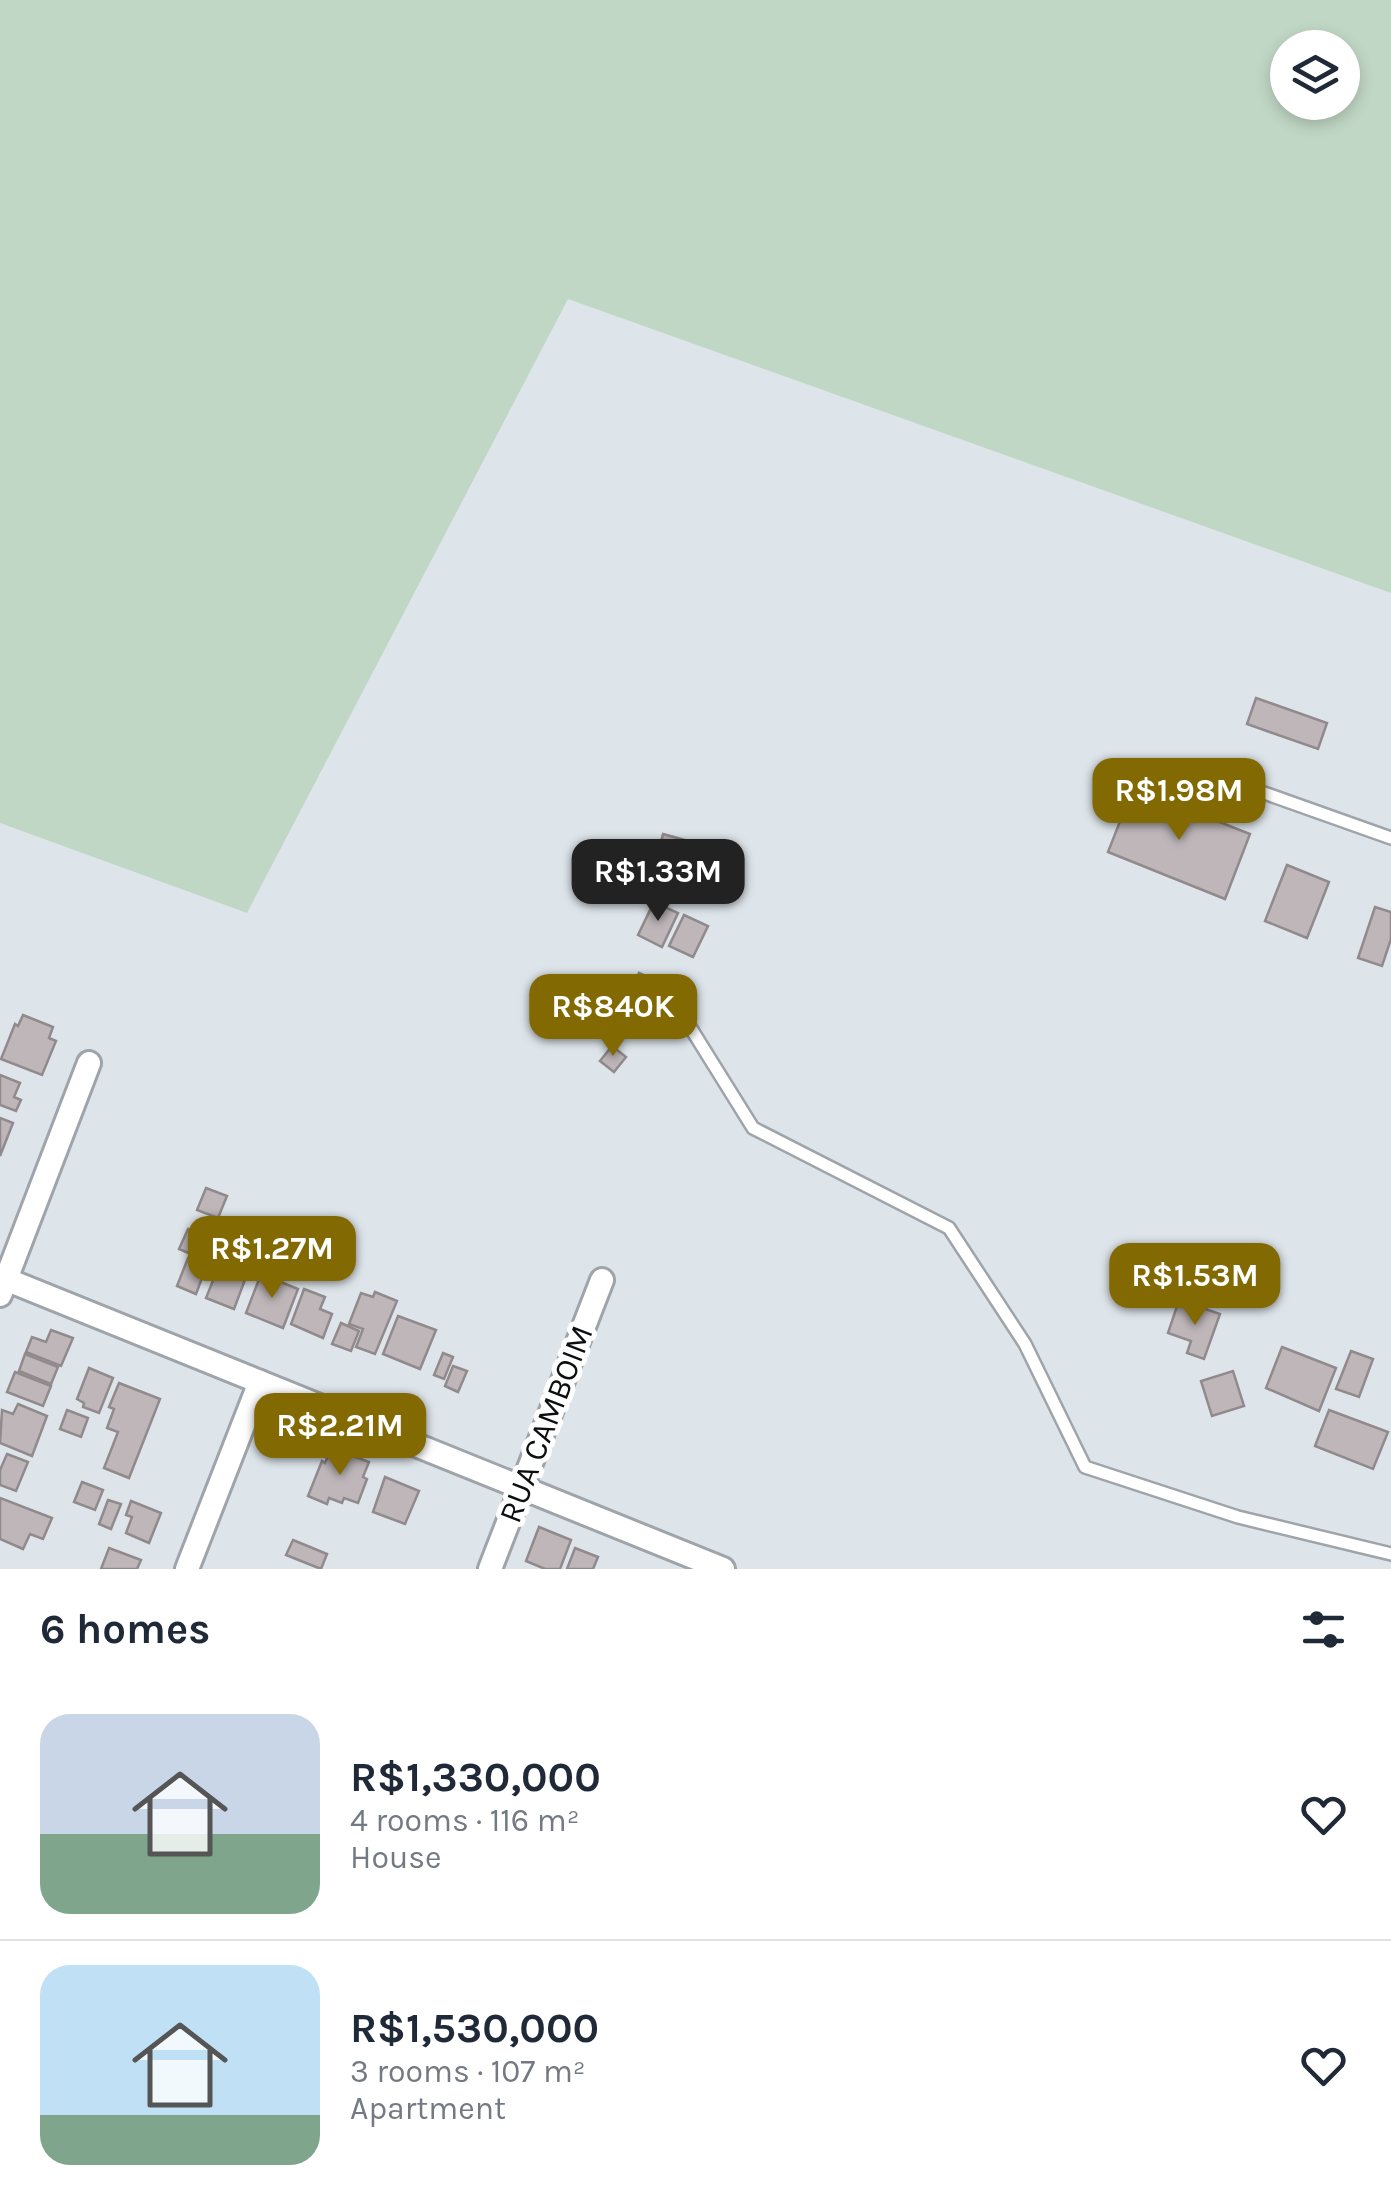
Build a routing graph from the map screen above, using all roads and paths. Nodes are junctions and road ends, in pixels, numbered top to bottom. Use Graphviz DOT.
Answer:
graph roads {
  1 [pos="1205,772"];
  2 [pos="1391,838"];
  3 [pos="682,1014"];
  4 [pos="89,1063"];
  5 [pos="602,1280"];
  6 [pos="2,1284"];
  7 [pos="260,1382"];
  8 [pos="522,1488"];
  9 [pos="1391,1554"];
  10 [pos="187,1569"];
  11 [pos="490,1569"];
  12 [pos="723,1569"];
  1 -- 2 [label="lane"];
  3 -- 9 [label="lane"];
  4 -- 6 [label="street"];
  5 -- 8 [label="street, RUA CAMBOIM"];
  6 -- 7 [label="street"];
  7 -- 8 [label="street"];
  7 -- 10 [label="street"];
  8 -- 11 [label="street, RUA CAMBOIM"];
  8 -- 12 [label="street"];
}
